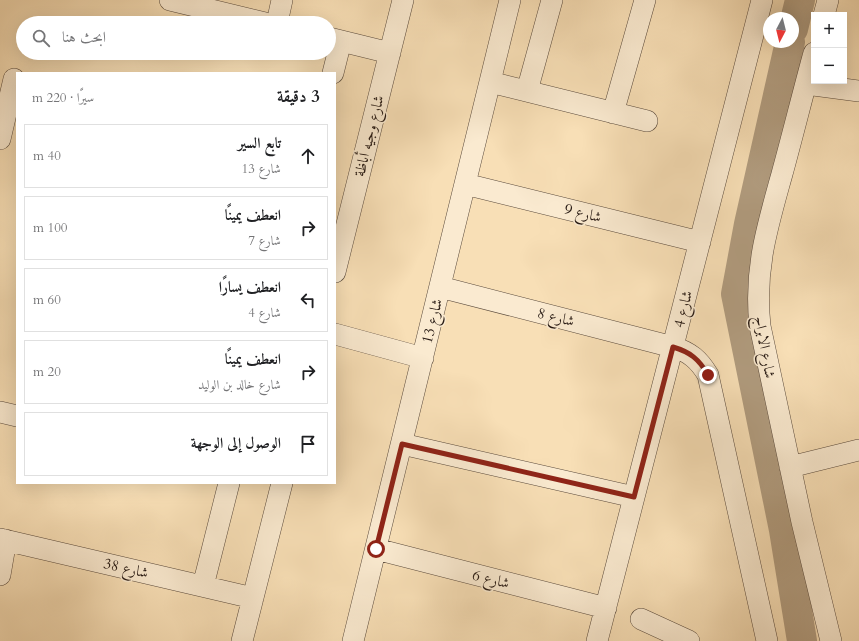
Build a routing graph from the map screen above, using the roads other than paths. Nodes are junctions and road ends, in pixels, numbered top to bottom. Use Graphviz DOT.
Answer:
graph roads {
  1 [pos="170,0"];
  2 [pos="282,0"];
  3 [pos="404,0"];
  4 [pos="510,0"];
  5 [pos="552,0"];
  6 [pos="645,0"];
  7 [pos="762,0"];
  8 [pos="828,0"];
  9 [pos="825,12"];
  10 [pos="236,16"];
  11 [pos="278,16"];
  12 [pos="336,40"];
  13 [pos="390,53"];
  14 [pos="334,60"];
  15 [pos="811,65"];
  16 [pos="333,72"];
  17 [pos="10,78"];
  18 [pos="490,82"];
  19 [pos="806,84"];
  20 [pos="526,91"];
  21 [pos="859,91"];
  22 [pos="613,113"];
  23 [pos="647,121"];
  24 [pos="0,139"];
  25 [pos="465,184"];
  26 [pos="700,242"];
  27 [pos="336,268"];
  28 [pos="440,287"];
  29 [pos="336,334"];
  30 [pos="673,347"];
  31 [pos="423,358"];
  32 [pos="0,412"];
  33 [pos="16,416"];
  34 [pos="402,444"];
  35 [pos="859,450"];
  36 [pos="790,467"];
  37 [pos="229,484"];
  38 [pos="282,484"];
  39 [pos="634,497"];
  40 [pos="3,539"];
  41 [pos="376,549"];
  42 [pos="0,575"];
  43 [pos="203,586"];
  44 [pos="253,598"];
  45 [pos="606,608"];
  46 [pos="641,619"];
  47 [pos="242,641"];
  48 [pos="353,641"];
  49 [pos="597,641"];
  50 [pos="689,641"];
  51 [pos="767,641"];
  52 [pos="831,641"];
  1 -- 10 [label="street"];
  2 -- 11 [label="street"];
  3 -- 13 [label="street, شارع وجيه أباظة"];
  4 -- 18 [label="street, شارع 13"];
  5 -- 20 [label="street"];
  6 -- 22 [label="street"];
  7 -- 26 [label="street, شارع 4"];
  8 -- 9 [label="street"];
  12 -- 13 [label="street"];
  13 -- 27 [label="street, شارع وجيه أباظة"];
  14 -- 16 [label="street"];
  15 -- 19 [label="street, شارع الابراج"];
  17 -- 24 [label="street"];
  18 -- 20 [label="street"];
  18 -- 25 [label="street, شارع 13"];
  19 -- 21 [label="street"];
  19 -- 36 [label="street, شارع الابراج"];
  20 -- 22 [label="street"];
  22 -- 23 [label="street"];
  25 -- 26 [label="street, شارع 9"];
  25 -- 28 [label="street, شارع 13"];
  26 -- 30 [label="street, شارع 4"];
  28 -- 30 [label="street, شارع 8"];
  28 -- 31 [label="street, شارع 13"];
  29 -- 31 [label="street"];
  30 -- 39 [label="street, شارع 4"];
  30 -- 51 [label="street, شارع 8"];
  31 -- 34 [label="street, شارع 13"];
  32 -- 33 [label="street"];
  34 -- 39 [label="street"];
  34 -- 41 [label="street, شارع 13"];
  35 -- 36 [label="street"];
  36 -- 52 [label="street, شارع الابراج"];
  37 -- 43 [label="street"];
  38 -- 44 [label="street"];
  39 -- 45 [label="street, شارع 4"];
  40 -- 42 [label="street"];
  40 -- 43 [label="street, شارع 38"];
  41 -- 45 [label="street, شارع 6"];
  41 -- 48 [label="street, شارع 13"];
  43 -- 44 [label="street, شارع 38"];
  44 -- 47 [label="street"];
  45 -- 49 [label="street, شارع 4"];
  46 -- 50 [label="street"];
}
